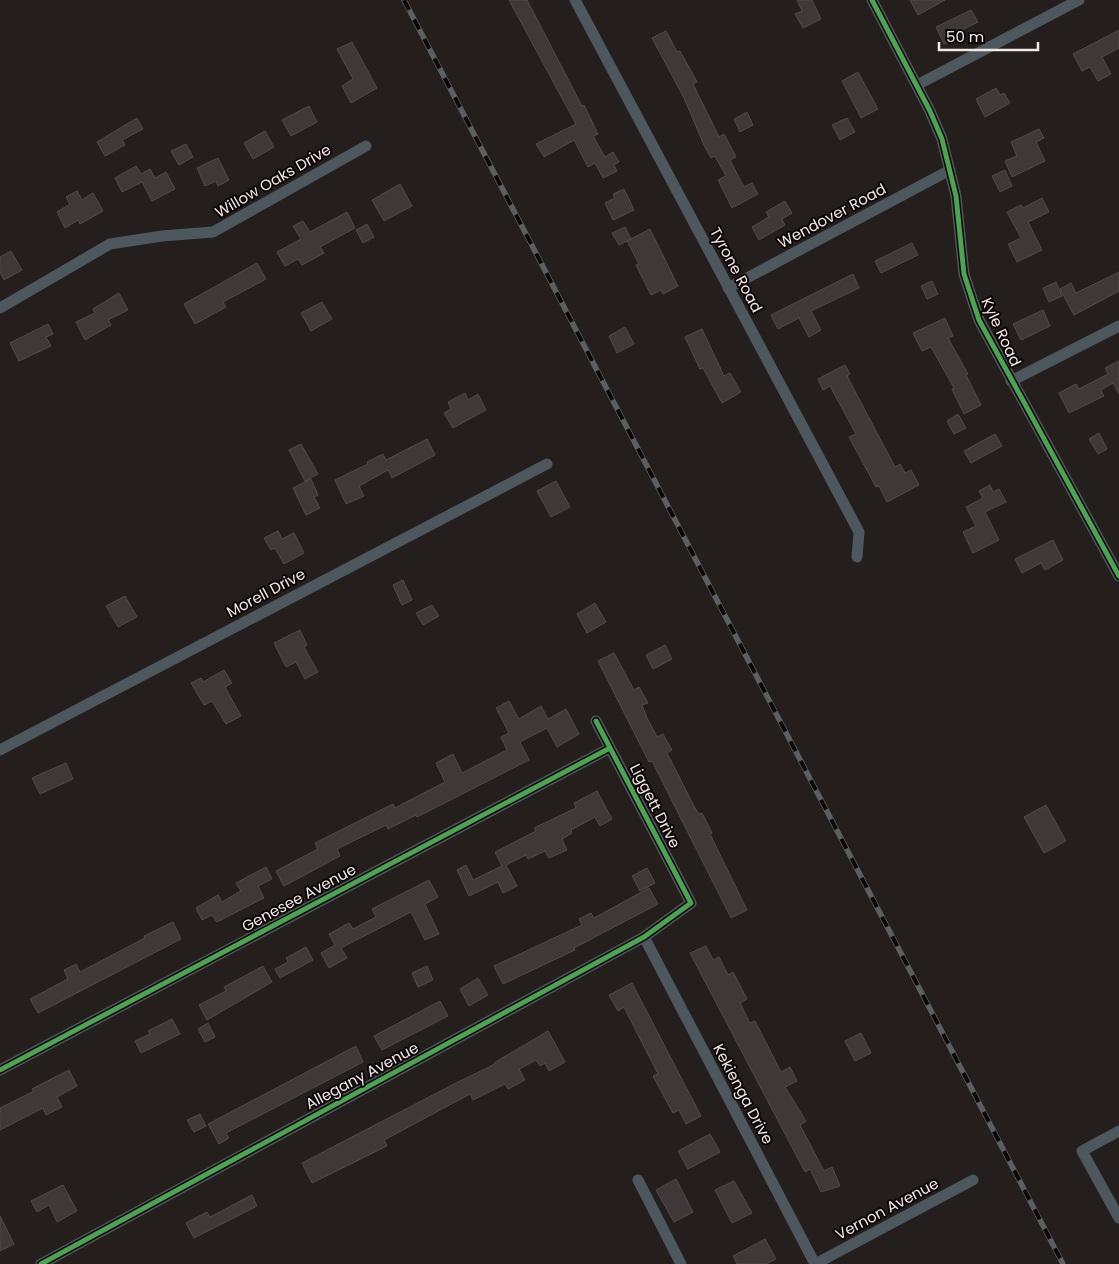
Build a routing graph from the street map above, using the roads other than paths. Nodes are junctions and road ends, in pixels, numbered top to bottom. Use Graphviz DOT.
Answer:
graph roads {
  1 [pos="575,0"];
  2 [pos="872,0"];
  3 [pos="1080,0"];
  4 [pos="917,85"];
  5 [pos="366,146"];
  6 [pos="950,170"];
  7 [pos="728,288"];
  8 [pos="0,308"];
  9 [pos="1119,326"];
  10 [pos="1011,382"];
  11 [pos="547,464"];
  12 [pos="857,557"];
  13 [pos="1119,576"];
  14 [pos="596,721"];
  15 [pos="610,748"];
  16 [pos="0,750"];
  17 [pos="691,903"];
  18 [pos="644,937"];
  19 [pos="0,1070"];
  20 [pos="1119,1131"];
  21 [pos="638,1180"];
  22 [pos="973,1180"];
  23 [pos="1119,1218"];
  24 [pos="41,1264"];
  25 [pos="681,1264"];
  26 [pos="815,1264"];
  1 -- 7 [label="street, Tyrone Road"];
  2 -- 4 [label="street, Kyle Road"];
  3 -- 4 [label="street"];
  4 -- 6 [label="street, Kyle Road"];
  5 -- 8 [label="street, Willow Oaks Drive"];
  6 -- 7 [label="street, Wendover Road"];
  6 -- 10 [label="street, Kyle Road"];
  7 -- 12 [label="street, Tyrone Road"];
  9 -- 10 [label="street"];
  10 -- 13 [label="street, Kyle Road"];
  11 -- 16 [label="street, Morell Drive"];
  14 -- 15 [label="street, Liggett Drive"];
  15 -- 17 [label="street, Liggett Drive"];
  15 -- 19 [label="street, Genesee Avenue"];
  17 -- 18 [label="street, Allegany Avenue"];
  18 -- 24 [label="street, Allegany Avenue"];
  18 -- 26 [label="street, Kekienga Drive"];
  20 -- 23 [label="street"];
  21 -- 25 [label="street"];
  22 -- 26 [label="street, Vernon Avenue"];
}
